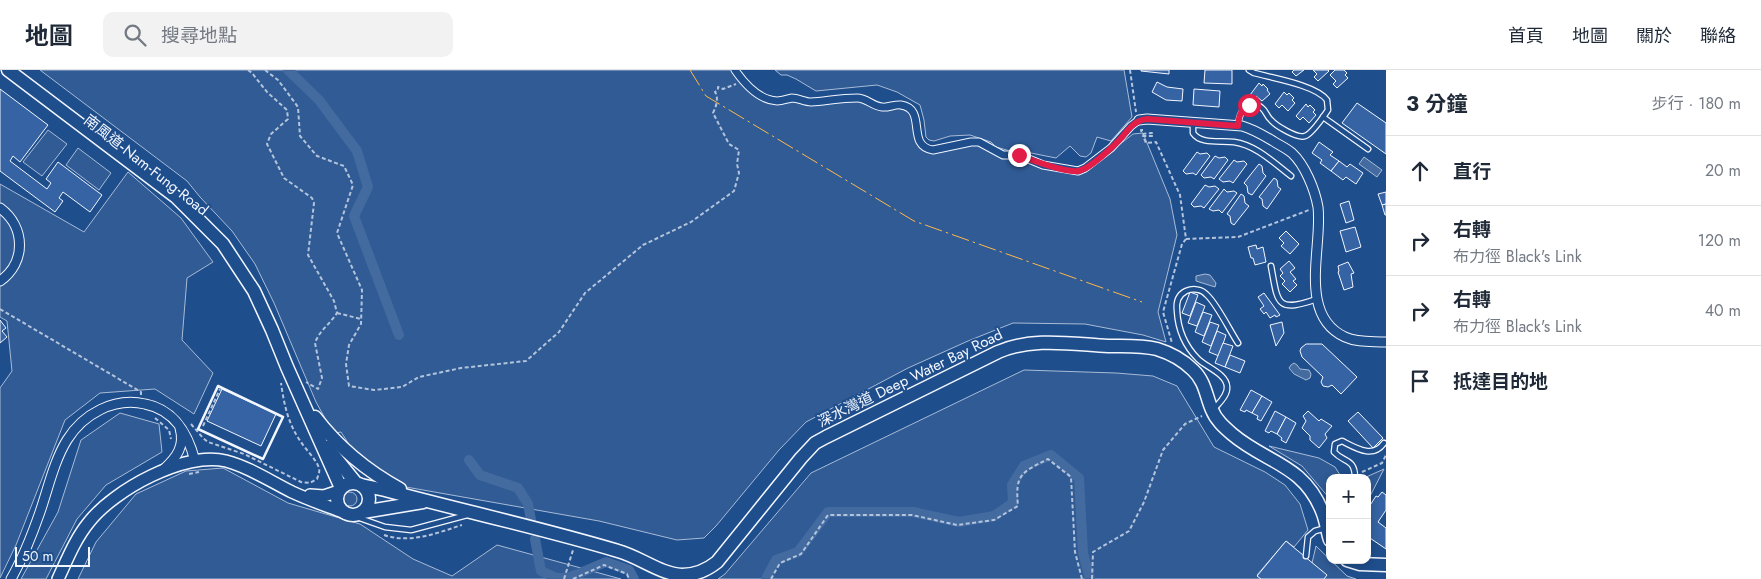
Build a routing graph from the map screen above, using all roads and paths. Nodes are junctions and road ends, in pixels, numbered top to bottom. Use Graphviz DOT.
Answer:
graph roads {
  1 [pos="8,70"];
  2 [pos="248,70"];
  3 [pos="265,70"];
  4 [pos="735,70"];
  5 [pos="1130,70"];
  6 [pos="1249,70"];
  7 [pos="743,81"];
  8 [pos="1323,117"];
  9 [pos="1139,120"];
  10 [pos="1192,122"];
  11 [pos="1238,126"];
  12 [pos="1368,149"];
  13 [pos="1291,176"];
  14 [pos="1318,206"];
  15 [pos="0,208"];
  16 [pos="1186,239"];
  17 [pos="1271,266"];
  18 [pos="0,281"];
  19 [pos="1318,298"];
  20 [pos="0,309"];
  21 [pos="336,313"];
  22 [pos="361,319"];
  23 [pos="1386,342"];
  24 [pos="1238,343"];
  25 [pos="1173,349"];
  26 [pos="280,374"];
  27 [pos="303,380"];
  28 [pos="220,389"];
  29 [pos="140,392"];
  30 [pos="136,394"];
  31 [pos="299,394"];
  32 [pos="147,396"];
  33 [pos="1209,413"];
  34 [pos="152,416"];
  35 [pos="188,421"];
  36 [pos="177,422"];
  37 [pos="203,426"];
  38 [pos="319,438"];
  39 [pos="172,439"];
  40 [pos="1384,443"];
  41 [pos="1386,455"];
  42 [pos="195,461"];
  43 [pos="160,472"];
  44 [pos="1355,474"];
  45 [pos="1359,474"];
  46 [pos="358,484"];
  47 [pos="340,489"];
  48 [pos="294,493"];
  49 [pos="428,502"];
  50 [pos="1326,510"];
  51 [pos="353,513"];
  52 [pos="476,514"];
  53 [pos="1326,534"];
  54 [pos="574,548"];
  55 [pos="1306,556"];
  56 [pos="1360,564"];
  57 [pos="1386,565"];
  58 [pos="11,579"];
  59 [pos="58,579"];
  60 [pos="564,579"];
  61 [pos="573,579"];
  62 [pos="629,579"];
  63 [pos="770,579"];
  64 [pos="1082,579"];
  65 [pos="1092,579"];
  1 -- 31 [label="main road, 南風道 Nam Fung Road"];
  2 -- 21 [label="path"];
  3 -- 22 [label="path"];
  4 -- 7 [label="street"];
  5 -- 9 [label="path"];
  6 -- 8 [label="lane"];
  7 -- 9 [label="street"];
  7 -- 22 [label="path"];
  8 -- 11 [label="lane"];
  8 -- 12 [label="lane"];
  9 -- 10 [label="street"];
  9 -- 16 [label="path"];
  10 -- 11 [label="street"];
  10 -- 13 [label="lane"];
  11 -- 14 [label="street"];
  14 -- 16 [label="path"];
  14 -- 19 [label="street"];
  15 -- 18 [label="street"];
  16 -- 25 [label="path"];
  17 -- 19 [label="lane"];
  19 -- 23 [label="street"];
  20 -- 29 [label="path"];
  21 -- 22 [label="path"];
  21 -- 27 [label="path"];
  24 -- 33 [label="lane"];
  26 -- 35 [label="path"];
  28 -- 37 [label="path"];
  30 -- 32 [label="path"];
  31 -- 38 [label="main road, 南風道 Nam Fung Road"];
  31 -- 49 [label="main road"];
  33 -- 50 [label="main road, 深水灣道 Deep Water Bay Road"];
  33 -- 52 [label="main road, 深水灣道 Deep Water Bay Road"];
  33 -- 65 [label="path"];
  34 -- 39 [label="path"];
  36 -- 42 [label="street"];
  36 -- 43 [label="street"];
  36 -- 58 [label="street"];
  38 -- 46 [label="main road, 南風道 Nam Fung Road"];
  38 -- 47 [label="main road, 南風道 Nam Fung Road"];
  40 -- 44 [label="lane"];
  41 -- 45 [label="path"];
  42 -- 43 [label="street, 深水灣道 Deep Water Bay Road"];
  42 -- 48 [label="street, 深水灣道 Deep Water Bay Road"];
  43 -- 59 [label="street, 深水灣道 Deep Water Bay Road"];
  46 -- 47 [label="main road"];
  46 -- 49 [label="main road, 深水灣道 Deep Water Bay Road"];
  46 -- 51 [label="main road"];
  47 -- 48 [label="street, 深水灣道 Deep Water Bay Road"];
  47 -- 51 [label="main road"];
  48 -- 51 [label="street, 深水灣道 Deep Water Bay Road"];
  49 -- 51 [label="main road, 深水灣道 Deep Water Bay Road"];
  49 -- 52 [label="main road, 深水灣道 Deep Water Bay Road"];
  51 -- 52 [label="lane, 深水灣道 Deep Water Bay Road"];
  53 -- 55 [label="lane"];
  54 -- 60 [label="path"];
  56 -- 57 [label="main road"];
  61 -- 62 [label="path"];
  63 -- 64 [label="path"];
}
